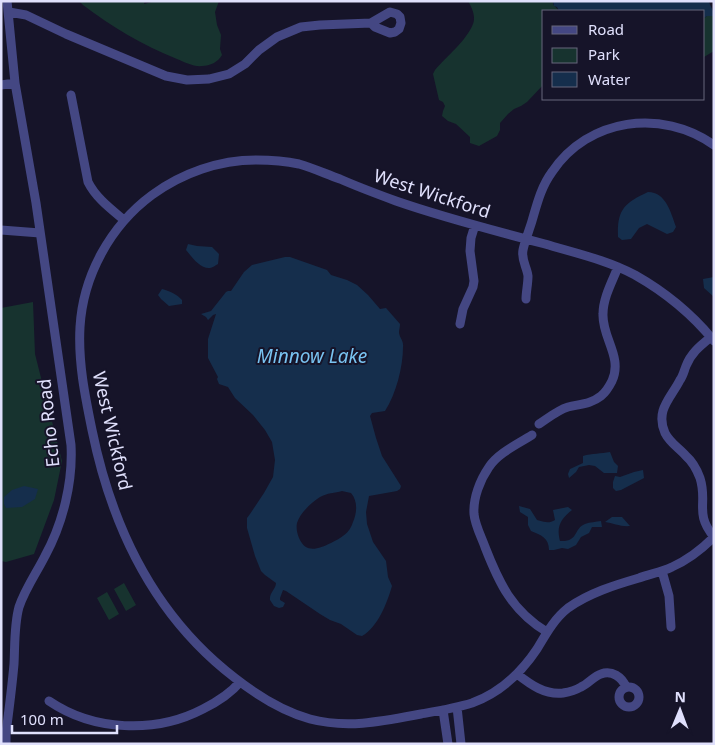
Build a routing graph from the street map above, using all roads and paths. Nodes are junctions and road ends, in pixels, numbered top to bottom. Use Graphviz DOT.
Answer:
graph roads {
  1 [pos="7,1"];
  2 [pos="9,12"];
  3 [pos="371,23"];
  4 [pos="15,84"];
  5 [pos="1,85"];
  6 [pos="71,95"];
  7 [pos="714,145"];
  8 [pos="124,220"];
  9 [pos="475,225"];
  10 [pos="1,230"];
  11 [pos="40,233"];
  12 [pos="526,239"];
  13 [pos="618,267"];
  14 [pos="526,299"];
  15 [pos="460,324"];
  16 [pos="712,339"];
  17 [pos="539,424"];
  18 [pos="532,435"];
  19 [pos="714,537"];
  20 [pos="662,571"];
  21 [pos="671,627"];
  22 [pos="547,632"];
  23 [pos="517,674"];
  24 [pos="240,682"];
  25 [pos="626,687"];
  26 [pos="49,701"];
  27 [pos="456,707"];
  28 [pos="443,710"];
  29 [pos="459,721"];
  30 [pos="445,723"];
  31 [pos="1,743"];
  32 [pos="7,744"];
  33 [pos="448,744"];
  34 [pos="462,744"];
  1 -- 2 [label="street, Echo Road"];
  2 -- 3 [label="street"];
  2 -- 4 [label="street, Echo Road"];
  4 -- 5 [label="street"];
  4 -- 11 [label="street, Echo Road"];
  6 -- 8 [label="street"];
  7 -- 12 [label="street"];
  8 -- 9 [label="street, West Wickford"];
  8 -- 24 [label="street, West Wickford"];
  9 -- 12 [label="street, West Wickford"];
  9 -- 15 [label="street"];
  10 -- 11 [label="street"];
  11 -- 32 [label="street, Echo Road"];
  12 -- 13 [label="street, West Wickford"];
  12 -- 14 [label="street"];
  13 -- 16 [label="street, West Wickford"];
  13 -- 17 [label="street"];
  16 -- 19 [label="street"];
  18 -- 22 [label="street"];
  19 -- 20 [label="street, West Wickford"];
  20 -- 21 [label="street"];
  20 -- 22 [label="street, West Wickford"];
  22 -- 23 [label="street, West Wickford"];
  23 -- 25 [label="street"];
  23 -- 27 [label="street, West Wickford"];
  24 -- 26 [label="street"];
  24 -- 28 [label="street, West Wickford"];
  27 -- 28 [label="street, West Wickford"];
  27 -- 29 [label="street"];
  28 -- 30 [label="street"];
  29 -- 30 [label="street"];
  29 -- 34 [label="street"];
  30 -- 33 [label="street"];
  31 -- 32 [label="street"];
}
